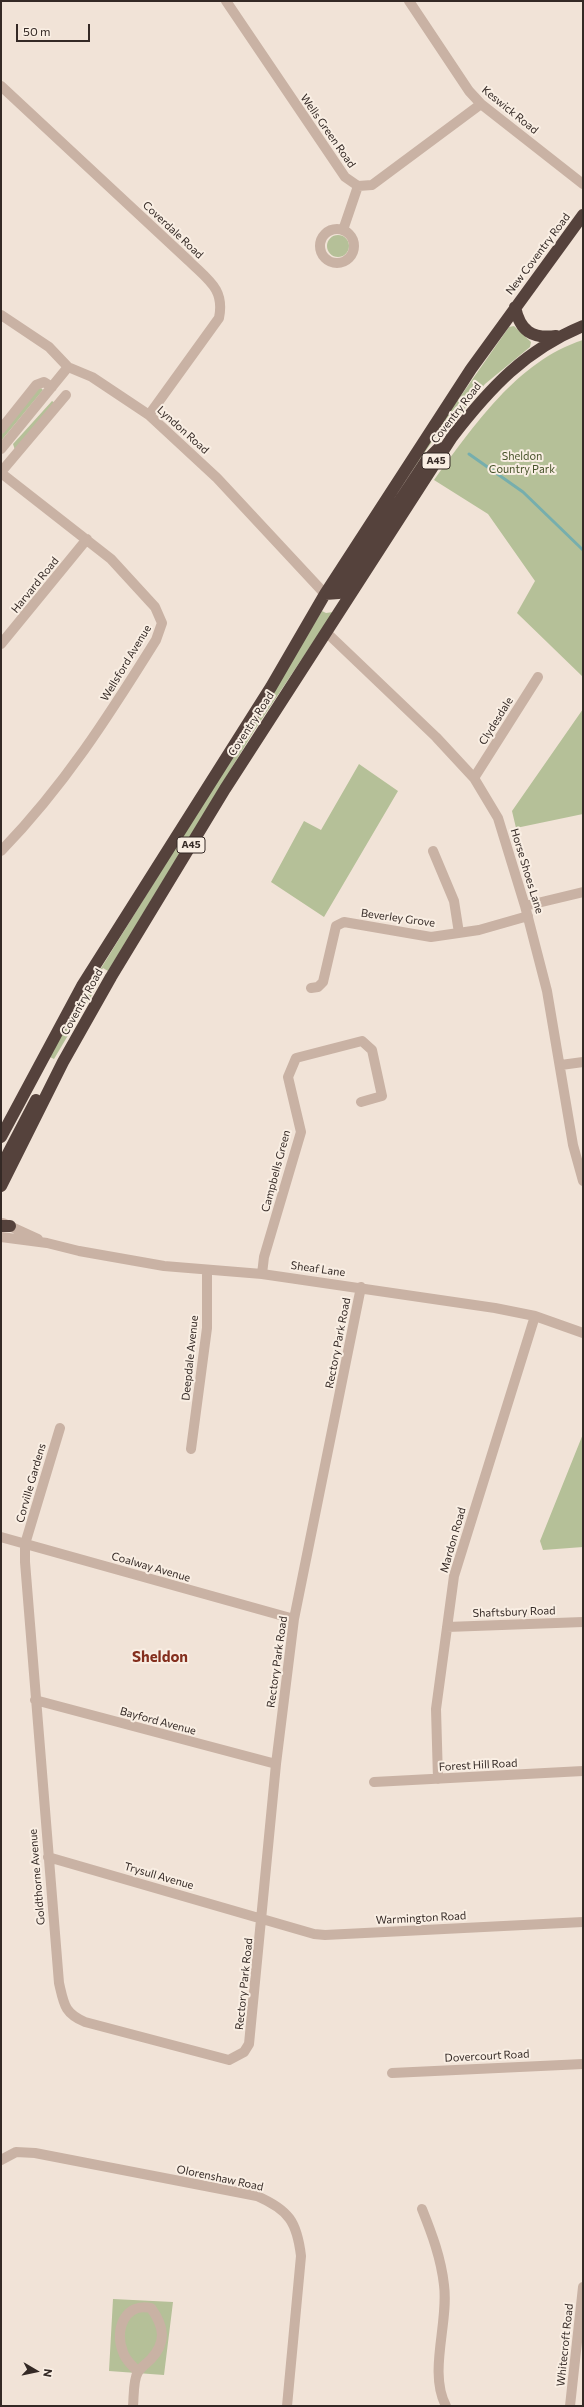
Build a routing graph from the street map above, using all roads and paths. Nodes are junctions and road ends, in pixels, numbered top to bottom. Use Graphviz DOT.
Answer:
graph roads {
  1 [pos="226,1"];
  2 [pos="409,1"];
  3 [pos="1,86"];
  4 [pos="480,104"];
  5 [pos="583,184"];
  6 [pos="358,186"];
  7 [pos="583,215"];
  8 [pos="344,230"];
  9 [pos="515,307"];
  10 [pos="1,315"];
  11 [pos="583,326"];
  12 [pos="557,336"];
  13 [pos="68,367"];
  14 [pos="52,387"];
  15 [pos="64,398"];
  16 [pos="149,415"];
  17 [pos="1,428"];
  18 [pos="452,437"];
  19 [pos="2,448"];
  20 [pos="13,458"];
  21 [pos="1,473"];
  22 [pos="87,539"];
  23 [pos="325,594"];
  24 [pos="326,632"];
  25 [pos="1,644"];
  26 [pos="538,677"];
  27 [pos="474,778"];
  28 [pos="1,851"];
  29 [pos="433,851"];
  30 [pos="583,892"];
  31 [pos="525,906"];
  32 [pos="528,916"];
  33 [pos="459,933"];
  34 [pos="311,988"];
  35 [pos="63,1062"];
  36 [pos="583,1062"];
  37 [pos="561,1065"];
  38 [pos="360,1102"];
  39 [pos="1,1137"];
  40 [pos="1,1167"];
  41 [pos="583,1181"];
  42 [pos="1,1186"];
  43 [pos="4,1225"];
  44 [pos="3,1237"];
  45 [pos="47,1243"];
  46 [pos="207,1270"];
  47 [pos="262,1274"];
  48 [pos="361,1287"];
  49 [pos="535,1316"];
  50 [pos="583,1332"];
  51 [pos="60,1428"];
  52 [pos="191,1449"];
  53 [pos="1,1537"];
  54 [pos="26,1544"];
  55 [pos="294,1619"];
  56 [pos="583,1622"];
  57 [pos="447,1627"];
  58 [pos="35,1700"];
  59 [pos="276,1764"];
  60 [pos="583,1771"];
  61 [pos="438,1779"];
  62 [pos="374,1782"];
  63 [pos="48,1857"];
  64 [pos="262,1919"];
  65 [pos="583,1922"];
  66 [pos="249,2044"];
  67 [pos="583,2064"];
  68 [pos="392,2073"];
  69 [pos="1,2160"];
  70 [pos="422,2209"];
  71 [pos="583,2287"];
  72 [pos="138,2372"];
  73 [pos="132,2406"];
  74 [pos="287,2406"];
  75 [pos="446,2406"];
  76 [pos="570,2406"];
  1 -- 6 [label="street, Wells Green Road"];
  2 -- 4 [label="street, Keswick Road"];
  3 -- 16 [label="street, Coverdale Road"];
  4 -- 5 [label="street, Keswick Road"];
  4 -- 6 [label="street"];
  6 -- 8 [label="street"];
  7 -- 9 [label="highway, New Coventry Road / A45"];
  9 -- 12 [label="highway"];
  9 -- 23 [label="highway, Coventry Road / A45"];
  10 -- 13 [label="street, Lyndon Road"];
  11 -- 12 [label="highway, Coventry Road / A45"];
  12 -- 18 [label="highway, Coventry Road / A45"];
  13 -- 14 [label="street"];
  13 -- 16 [label="street, Lyndon Road"];
  14 -- 17 [label="street"];
  14 -- 19 [label="street"];
  15 -- 20 [label="street"];
  16 -- 23 [label="street, Lyndon Road"];
  18 -- 23 [label="highway"];
  18 -- 24 [label="highway, Coventry Road / A45"];
  19 -- 20 [label="street"];
  20 -- 21 [label="street"];
  21 -- 22 [label="street, Wellsford Avenue"];
  22 -- 25 [label="street, Harvard Road"];
  22 -- 28 [label="street, Wellsford Avenue"];
  23 -- 39 [label="highway, Coventry Road / A45"];
  24 -- 27 [label="street, Horse Shoes Lane"];
  24 -- 35 [label="highway, Coventry Road / A45"];
  26 -- 27 [label="street, Clydesdale"];
  27 -- 31 [label="street, Horse Shoes Lane"];
  29 -- 33 [label="street"];
  30 -- 31 [label="street"];
  31 -- 32 [label="street, Horse Shoes Lane"];
  32 -- 33 [label="street, Beverley Grove"];
  32 -- 37 [label="street, Horse Shoes Lane"];
  33 -- 34 [label="street, Beverley Grove"];
  35 -- 40 [label="highway, A45"];
  35 -- 42 [label="highway, Coventry Road / A45"];
  36 -- 37 [label="street"];
  37 -- 41 [label="street, Horse Shoes Lane"];
  38 -- 47 [label="street, Campbells Green"];
  43 -- 45 [label="street, Sheaf Lane"];
  44 -- 45 [label="street, Sheaf Lane"];
  45 -- 46 [label="street, Sheaf Lane"];
  46 -- 47 [label="street, Sheaf Lane"];
  46 -- 52 [label="street, Deepdale Avenue"];
  47 -- 48 [label="street, Sheaf Lane"];
  48 -- 49 [label="street, Sheaf Lane"];
  48 -- 55 [label="street, Rectory Park Road"];
  49 -- 50 [label="street, Sheaf Lane"];
  49 -- 57 [label="street, Mardon Road"];
  51 -- 54 [label="street, Corville Gardens"];
  53 -- 54 [label="street, Coalway Avenue"];
  54 -- 55 [label="street, Coalway Avenue"];
  54 -- 58 [label="street, Goldthorne Avenue"];
  55 -- 59 [label="street, Rectory Park Road"];
  56 -- 57 [label="street, Shaftsbury Road"];
  57 -- 61 [label="street, Mardon Road"];
  58 -- 59 [label="street, Bayford Avenue"];
  58 -- 63 [label="street, Goldthorne Avenue"];
  59 -- 64 [label="street, Rectory Park Road"];
  60 -- 61 [label="street, Forest Hill Road"];
  61 -- 62 [label="street, Forest Hill Road"];
  63 -- 64 [label="street, Trysull Avenue"];
  63 -- 66 [label="street, Goldthorne Avenue"];
  64 -- 65 [label="street, Warmington Road"];
  64 -- 66 [label="street, Rectory Park Road"];
  67 -- 68 [label="street, Dovercourt Road"];
  69 -- 74 [label="street, Olorenshaw Road"];
  70 -- 75 [label="street"];
  71 -- 76 [label="street, Whitecroft Road"];
  72 -- 72 [label="street"];
  72 -- 73 [label="street"];
}
